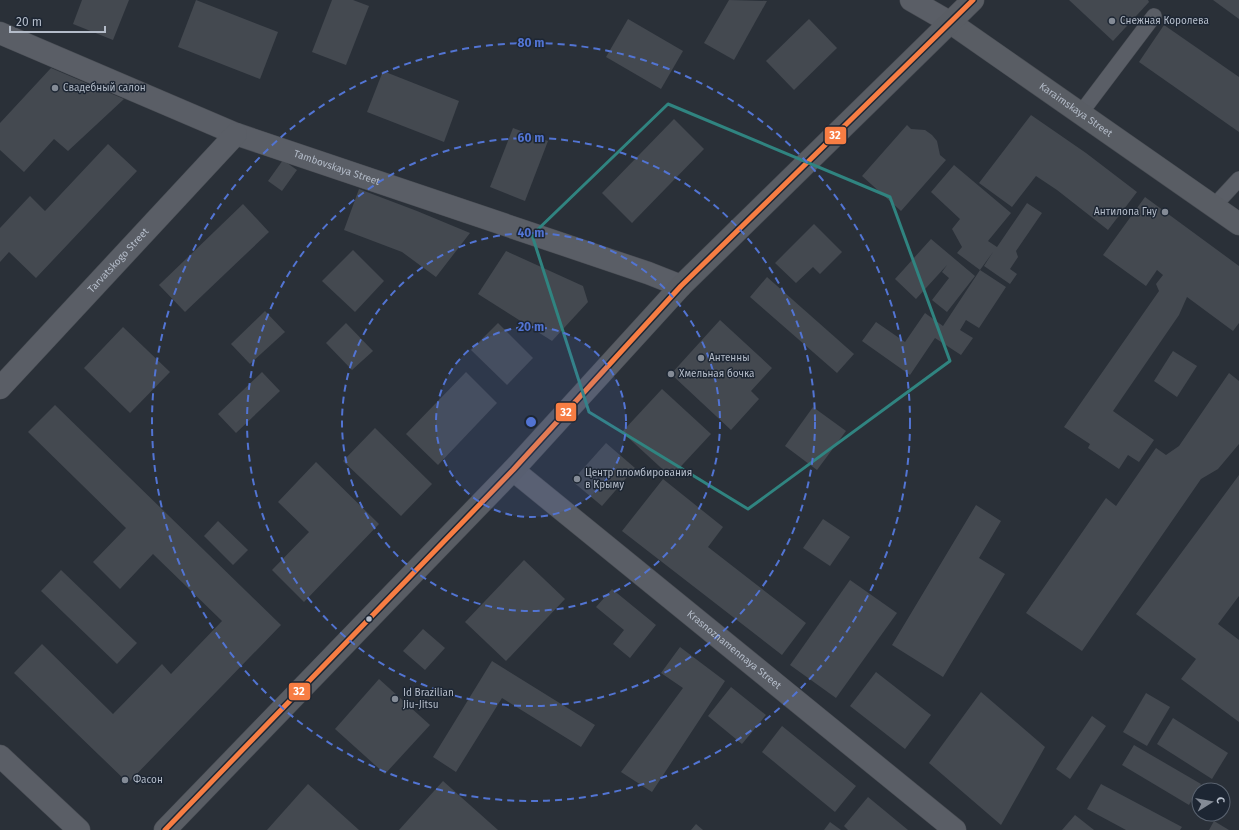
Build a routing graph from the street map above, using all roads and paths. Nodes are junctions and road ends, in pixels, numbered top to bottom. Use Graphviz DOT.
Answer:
graph roads {
  1 [pos="910,0"];
  2 [pos="973,0"];
  3 [pos="1154,16"];
  4 [pos="951,23"];
  5 [pos="0,33"];
  6 [pos="1080,114"];
  7 [pos="236,134"];
  8 [pos="1239,179"];
  9 [pos="1214,206"];
  10 [pos="1239,224"];
  11 [pos="681,286"];
  12 [pos="0,388"];
  13 [pos="513,470"];
  14 [pos="0,756"];
  15 [pos="79,830"];
  16 [pos="165,830"];
  17 [pos="955,830"];
  1 -- 4 [label="street, Karaimskaya Street"];
  2 -- 4 [label="main road"];
  3 -- 6 [label="lane"];
  4 -- 6 [label="main road, Karaimskaya Street"];
  4 -- 11 [label="main road"];
  5 -- 7 [label="street, Tambovskaya Street"];
  6 -- 9 [label="main road, Karaimskaya Street"];
  7 -- 11 [label="street, Tambovskaya Street"];
  7 -- 12 [label="street, Tarvatskogo Street"];
  8 -- 9 [label="lane"];
  9 -- 10 [label="main road, Karaimskaya Street"];
  11 -- 13 [label="main road"];
  13 -- 16 [label="main road"];
  13 -- 17 [label="street, Krasnoznamennaya Street"];
  14 -- 15 [label="street"];
}
